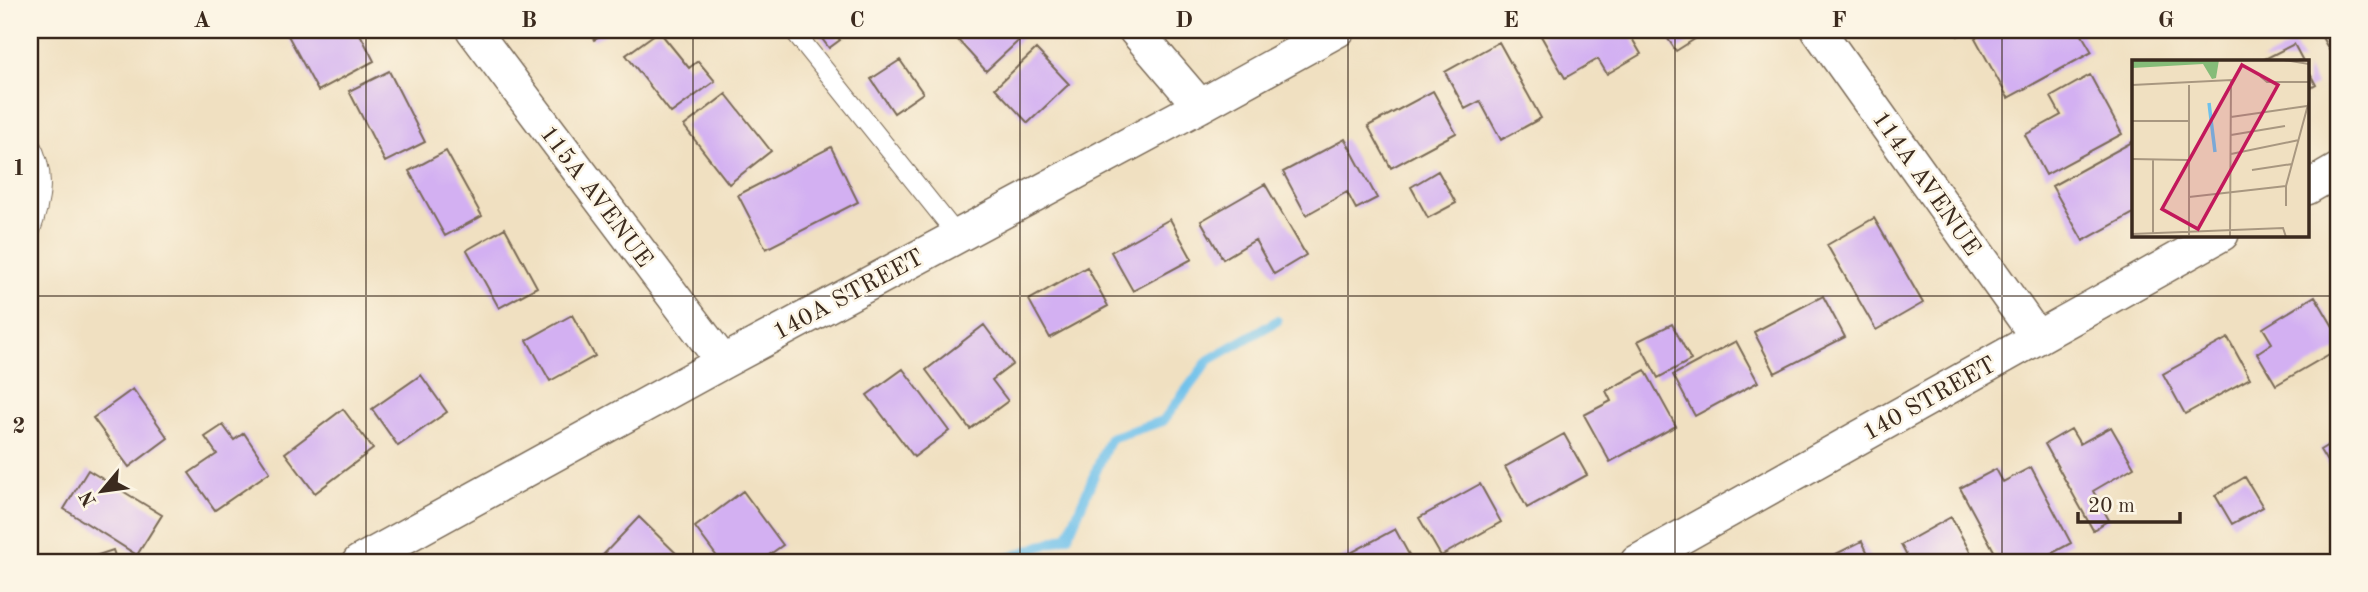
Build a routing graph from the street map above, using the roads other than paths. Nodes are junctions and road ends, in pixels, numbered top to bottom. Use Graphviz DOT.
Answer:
graph roads {
  1 [pos="473,30"];
  2 [pos="793,30"];
  3 [pos="1135,30"];
  4 [pos="1338,30"];
  5 [pos="1818,30"];
  6 [pos="1200,106"];
  7 [pos="30,143"];
  8 [pos="2338,170"];
  9 [pos="2308,187"];
  10 [pos="30,233"];
  11 [pos="957,235"];
  12 [pos="2218,236"];
  13 [pos="2037,337"];
  14 [pos="723,362"];
  15 [pos="359,562"];
  16 [pos="1637,562"];
  1 -- 14 [label="street, 115A AVENUE"];
  2 -- 11 [label="lane"];
  3 -- 6 [label="street"];
  4 -- 6 [label="street, 140A STREET"];
  5 -- 13 [label="street, 114A AVENUE"];
  6 -- 11 [label="street, 140A STREET"];
  7 -- 10 [label="lane"];
  8 -- 9 [label="street"];
  11 -- 14 [label="street, 140A STREET"];
  12 -- 13 [label="street, 140 STREET"];
  13 -- 16 [label="street, 140 STREET"];
  14 -- 15 [label="street, 140A STREET"];
}
